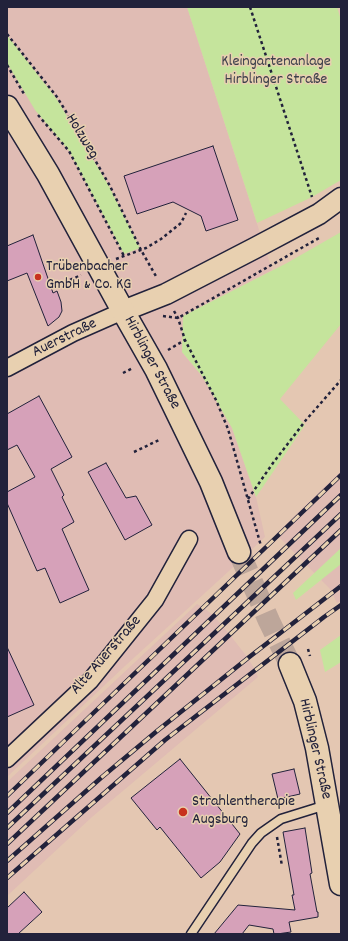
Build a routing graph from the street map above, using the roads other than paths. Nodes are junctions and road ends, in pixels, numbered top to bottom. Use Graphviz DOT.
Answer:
graph roads {
  1 [pos="7,107"];
  2 [pos="341,198"];
  3 [pos="123,311"];
  4 [pos="7,368"];
  5 [pos="189,539"];
  6 [pos="239,552"];
  7 [pos="290,664"];
  8 [pos="7,759"];
  9 [pos="327,804"];
  10 [pos="341,884"];
  11 [pos="190,934"];
  1 -- 3 [label="main road"];
  2 -- 3 [label="street, Hirblinger Straße"];
  3 -- 4 [label="street, Auerstraße"];
  3 -- 6 [label="main road, Hirblinger Straße"];
  5 -- 8 [label="street, Alte Auerstraße"];
  7 -- 9 [label="main road, Hirblinger Straße"];
  9 -- 10 [label="main road, Hirblinger Straße"];
  9 -- 11 [label="lane"];
}
